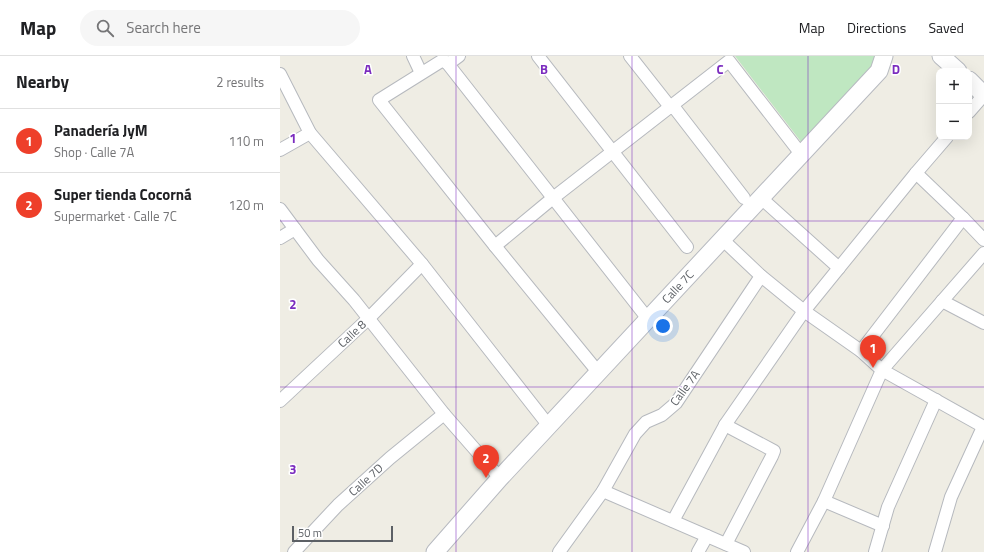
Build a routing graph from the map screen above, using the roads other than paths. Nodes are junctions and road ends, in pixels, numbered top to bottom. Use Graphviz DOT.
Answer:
graph roads {
  1 [pos="412,56"];
  2 [pos="459,56"];
  3 [pos="538,56"];
  4 [pos="630,56"];
  5 [pos="884,56"];
  6 [pos="941,56"];
  7 [pos="448,64"];
  8 [pos="955,68"];
  9 [pos="421,73"];
  10 [pos="280,74"];
  11 [pos="972,83"];
  12 [pos="984,95"];
  13 [pos="672,107"];
  14 [pos="972,109"];
  15 [pos="310,133"];
  16 [pos="944,140"];
  17 [pos="280,150"];
  18 [pos="613,152"];
  19 [pos="802,154"];
  20 [pos="916,173"];
  21 [pos="553,198"];
  22 [pos="744,198"];
  23 [pos="761,198"];
  24 [pos="280,209"];
  25 [pos="963,218"];
  26 [pos="295,229"];
  27 [pos="280,238"];
  28 [pos="722,239"];
  29 [pos="984,240"];
  30 [pos="495,246"];
  31 [pos="687,247"];
  32 [pos="984,253"];
  33 [pos="422,264"];
  34 [pos="839,268"];
  35 [pos="761,276"];
  36 [pos="942,301"];
  37 [pos="804,311"];
  38 [pos="369,318"];
  39 [pos="648,319"];
  40 [pos="984,323"];
  41 [pos="861,351"];
  42 [pos="882,370"];
  43 [pos="598,372"];
  44 [pos="936,400"];
  45 [pos="280,402"];
  46 [pos="444,414"];
  47 [pos="725,425"];
  48 [pos="548,426"];
  49 [pos="984,427"];
  50 [pos="500,478"];
  51 [pos="603,491"];
  52 [pos="824,501"];
  53 [pos="673,521"];
  54 [pos="883,526"];
  55 [pos="707,536"];
  56 [pos="726,544"];
  57 [pos="294,552"];
  58 [pos="435,552"];
  59 [pos="559,552"];
  60 [pos="698,552"];
  61 [pos="744,552"];
  62 [pos="797,552"];
  63 [pos="875,552"];
  64 [pos="935,552"];
  1 -- 9 [label="street"];
  2 -- 7 [label="street"];
  3 -- 18 [label="street"];
  4 -- 13 [label="street"];
  5 -- 19 [label="street, Calle 7C"];
  6 -- 8 [label="street"];
  7 -- 9 [label="street"];
  7 -- 21 [label="street"];
  9 -- 30 [label="street"];
  10 -- 15 [label="street"];
  11 -- 12 [label="street"];
  12 -- 14 [label="street"];
  13 -- 18 [label="street"];
  13 -- 19 [label="street"];
  13 -- 22 [label="street"];
  15 -- 17 [label="street"];
  15 -- 33 [label="street"];
  16 -- 20 [label="street"];
  18 -- 21 [label="street"];
  18 -- 31 [label="street"];
  19 -- 23 [label="street, Calle 7C"];
  20 -- 25 [label="street"];
  20 -- 34 [label="street"];
  21 -- 30 [label="street"];
  21 -- 39 [label="street"];
  23 -- 28 [label="street, Calle 7C"];
  23 -- 34 [label="street"];
  24 -- 26 [label="street"];
  25 -- 29 [label="street"];
  25 -- 41 [label="street"];
  26 -- 27 [label="street"];
  26 -- 38 [label="street"];
  28 -- 35 [label="street"];
  28 -- 39 [label="street, Calle 7C"];
  30 -- 43 [label="street"];
  32 -- 36 [label="street"];
  33 -- 38 [label="street, Calle 8"];
  33 -- 48 [label="street"];
  34 -- 37 [label="street"];
  35 -- 37 [label="street"];
  35 -- 51 [label="street, Calle 7A"];
  36 -- 40 [label="street"];
  36 -- 42 [label="street"];
  37 -- 41 [label="street"];
  37 -- 47 [label="street"];
  38 -- 45 [label="street, Calle 8"];
  38 -- 46 [label="street"];
  39 -- 43 [label="street, Calle 7C"];
  41 -- 42 [label="street"];
  42 -- 44 [label="street"];
  42 -- 52 [label="street"];
  43 -- 48 [label="street, Calle 7C"];
  44 -- 49 [label="street"];
  44 -- 54 [label="street"];
  46 -- 50 [label="street"];
  46 -- 57 [label="street, Calle 7D"];
  47 -- 53 [label="street"];
  47 -- 56 [label="street"];
  48 -- 50 [label="street, Calle 7C"];
  49 -- 64 [label="street"];
  50 -- 58 [label="street, Calle 7C"];
  51 -- 53 [label="street"];
  51 -- 59 [label="street, Calle 7A"];
  52 -- 54 [label="street"];
  52 -- 62 [label="street"];
  53 -- 55 [label="street"];
  54 -- 63 [label="street"];
  55 -- 56 [label="street"];
  55 -- 60 [label="street"];
  56 -- 61 [label="street"];
}
